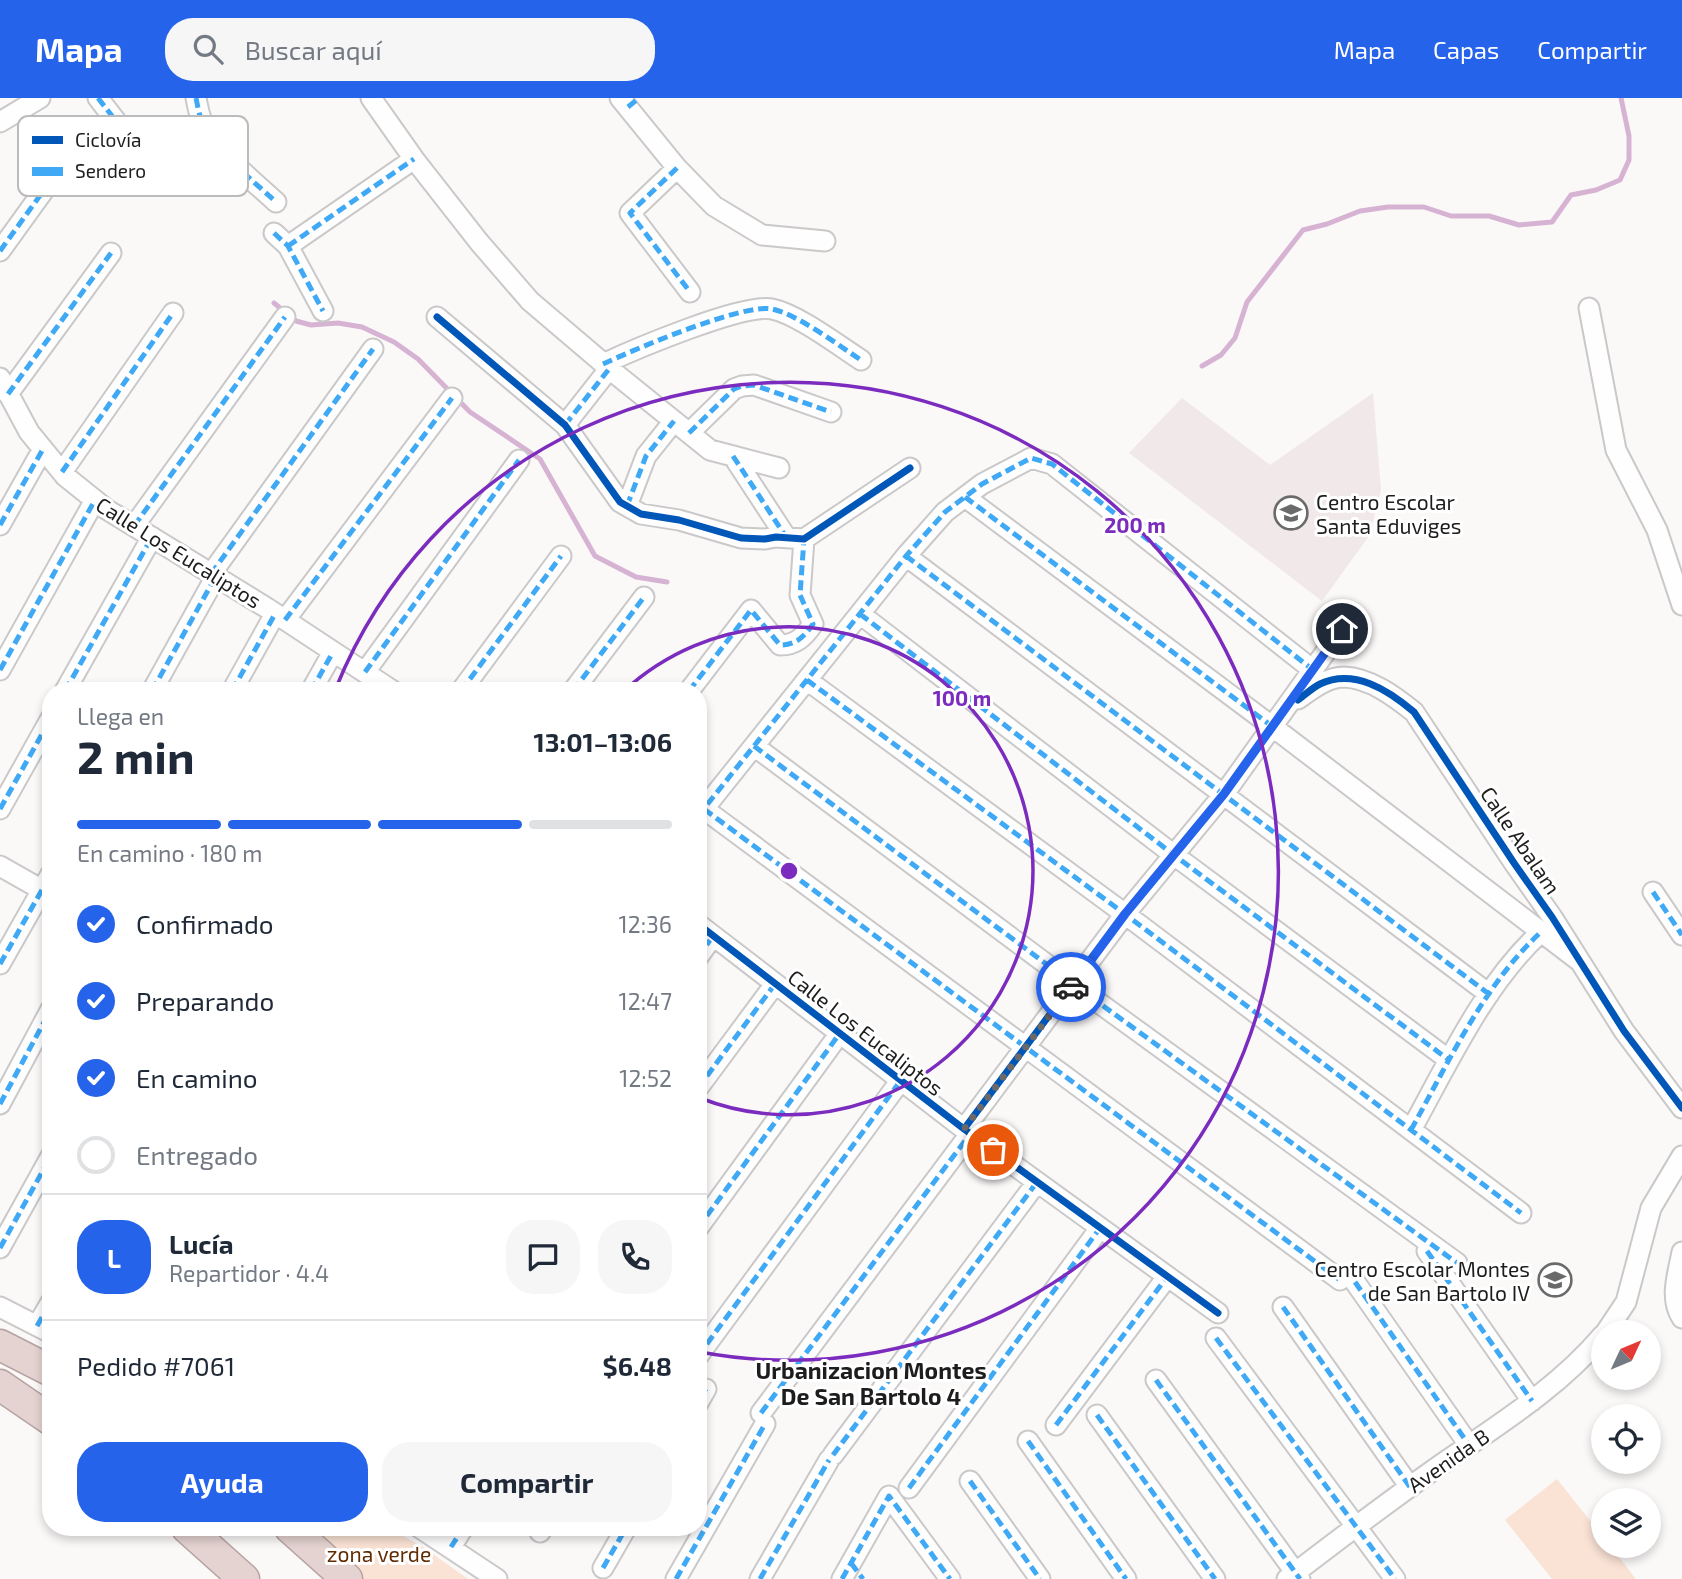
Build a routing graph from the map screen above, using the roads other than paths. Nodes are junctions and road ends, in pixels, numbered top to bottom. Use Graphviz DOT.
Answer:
graph roads {
  1 [pos="40,98"];
  2 [pos="98,98"];
  3 [pos="196,98"];
  4 [pos="370,98"];
  5 [pos="629,101"];
  6 [pos="112,116"];
  7 [pos="200,116"];
  8 [pos="0,122"];
  9 [pos="414,159"];
  10 [pos="677,168"];
  11 [pos="248,176"];
  12 [pos="40,196"];
  13 [pos="276,202"];
  14 [pos="825,241"];
  15 [pos="0,251"];
  16 [pos="111,253"];
  17 [pos="690,292"];
  18 [pos="1589,308"];
  19 [pos="323,311"];
  20 [pos="173,313"];
  21 [pos="285,317"];
  22 [pos="437,317"];
  23 [pos="373,349"];
  24 [pos="861,360"];
  25 [pos="606,366"];
  26 [pos="3,388"];
  27 [pos="452,398"];
  28 [pos="831,412"];
  29 [pos="565,425"];
  30 [pos="682,427"];
  31 [pos="43,449"];
  32 [pos="733,456"];
  33 [pos="519,460"];
  34 [pos="779,468"];
  35 [pos="910,468"];
  36 [pos="61,472"];
  37 [pos="965,497"];
  38 [pos="95,500"];
  39 [pos="627,506"];
  40 [pos="0,525"];
  41 [pos="134,526"];
  42 [pos="152,537"];
  43 [pos="795,538"];
  44 [pos="561,556"];
  45 [pos="906,556"];
  46 [pos="213,575"];
  47 [pos="645,597"];
  48 [pos="1682,605"];
  49 [pos="860,614"];
  50 [pos="280,617"];
  51 [pos="1342,629"];
  52 [pos="333,652"];
  53 [pos="0,670"];
  54 [pos="1313,670"];
  55 [pos="365,672"];
  56 [pos="807,680"];
  57 [pos="70,682"];
  58 [pos="157,682"];
  59 [pos="238,682"];
  60 [pos="316,682"];
  61 [pos="380,682"];
  62 [pos="468,682"];
  63 [pos="580,682"];
  64 [pos="696,682"];
  65 [pos="1286,708"];
  66 [pos="1273,727"];
  67 [pos="42,734"];
  68 [pos="754,746"];
  69 [pos="1224,794"];
  70 [pos="707,805"];
  71 [pos="0,809"];
  72 [pos="707,816"];
  73 [pos="1174,855"];
  74 [pos="0,866"];
  75 [pos="42,884"];
  76 [pos="1653,891"];
  77 [pos="42,896"];
  78 [pos="1125,914"];
  79 [pos="707,931"];
  80 [pos="1541,932"];
  81 [pos="1682,935"];
  82 [pos="1578,960"];
  83 [pos="0,964"];
  84 [pos="775,984"];
  85 [pos="1073,984"];
  86 [pos="1489,994"];
  87 [pos="42,1026"];
  88 [pos="840,1033"];
  89 [pos="1026,1047"];
  90 [pos="1450,1060"];
  91 [pos="707,1076"];
  92 [pos="901,1080"];
  93 [pos="0,1104"];
  94 [pos="1682,1108"];
  95 [pos="1411,1130"];
  96 [pos="967,1132"];
  97 [pos="1682,1156"];
  98 [pos="42,1172"];
  99 [pos="1037,1182"];
  100 [pos="1521,1213"];
  101 [pos="707,1216"];
  102 [pos="1100,1228"];
  103 [pos="0,1248"];
  104 [pos="1427,1251"];
  105 [pos="1682,1252"];
  106 [pos="1457,1263"];
  107 [pos="1167,1277"];
  108 [pos="0,1307"];
  109 [pos="1283,1307"];
  110 [pos="1218,1313"];
  111 [pos="1682,1318"];
  112 [pos="1613,1320"];
  113 [pos="42,1328"];
  114 [pos="1216,1338"];
  115 [pos="707,1344"];
  116 [pos="0,1345"];
  117 [pos="1591,1347"];
  118 [pos="42,1366"];
  119 [pos="1156,1380"];
  120 [pos="0,1385"];
  121 [pos="1532,1401"];
  122 [pos="42,1414"];
  123 [pos="1097,1415"];
  124 [pos="1056,1425"];
  125 [pos="1028,1441"];
  126 [pos="1469,1445"];
  127 [pos="970,1481"];
  128 [pos="1410,1487"];
  129 [pos="909,1488"];
  130 [pos="707,1522"];
  131 [pos="1355,1527"];
  132 [pos="196,1536"];
  133 [pos="299,1536"];
  134 [pos="434,1536"];
  135 [pos="458,1536"];
  136 [pos="621,1536"];
  137 [pos="699,1536"];
  138 [pos="451,1547"];
  139 [pos="603,1568"];
  140 [pos="852,1574"];
  141 [pos="1294,1577"];
  142 [pos="244,1579"];
  143 [pos="347,1579"];
  144 [pos="497,1579"];
  145 [pos="676,1579"];
  146 [pos="760,1579"];
  147 [pos="950,1579"];
  148 [pos="1040,1579"];
  149 [pos="1126,1579"];
  150 [pos="1215,1579"];
  151 [pos="1395,1579"];
  1 -- 8 [label="street"];
  2 -- 6 [label="street"];
  3 -- 7 [label="street"];
  4 -- 9 [label="street"];
  5 -- 10 [label="street"];
  9 -- 19 [label="street"];
  9 -- 25 [label="street"];
  10 -- 14 [label="street"];
  10 -- 17 [label="street"];
  11 -- 13 [label="street"];
  12 -- 15 [label="street"];
  16 -- 26 [label="street"];
  18 -- 48 [label="street"];
  20 -- 36 [label="street"];
  21 -- 41 [label="street"];
  22 -- 29 [label="street"];
  23 -- 46 [label="street"];
  24 -- 25 [label="street"];
  25 -- 29 [label="street"];
  25 -- 30 [label="street"];
  26 -- 31 [label="street, Calle Los Eucaliptos"];
  27 -- 50 [label="street"];
  28 -- 30 [label="street"];
  29 -- 39 [label="street"];
  30 -- 32 [label="street"];
  30 -- 39 [label="street"];
  31 -- 36 [label="street, Calle Los Eucaliptos"];
  31 -- 40 [label="street"];
  32 -- 34 [label="street"];
  32 -- 43 [label="street"];
  33 -- 55 [label="street"];
  35 -- 43 [label="street"];
  36 -- 38 [label="street, Calle Los Eucaliptos"];
  37 -- 45 [label="street"];
  37 -- 54 [label="street"];
  37 -- 66 [label="street"];
  38 -- 41 [label="street, Calle Los Eucaliptos"];
  38 -- 53 [label="street"];
  39 -- 43 [label="street"];
  41 -- 42 [label="street, Calle Los Eucaliptos"];
  42 -- 46 [label="street, Calle Los Eucaliptos"];
  42 -- 57 [label="street"];
  43 -- 64 [label="street"];
  44 -- 62 [label="street"];
  45 -- 49 [label="street"];
  45 -- 69 [label="street"];
  46 -- 50 [label="street, Calle Los Eucaliptos"];
  46 -- 58 [label="street"];
  47 -- 63 [label="street"];
  49 -- 56 [label="street"];
  49 -- 73 [label="street"];
  50 -- 52 [label="street, Calle Los Eucaliptos"];
  50 -- 59 [label="street"];
  51 -- 54 [label="street"];
  52 -- 55 [label="street, Calle Los Eucaliptos"];
  52 -- 60 [label="street"];
  54 -- 65 [label="street"];
  55 -- 61 [label="street, Calle Los Eucaliptos"];
  56 -- 68 [label="street"];
  56 -- 78 [label="street"];
  65 -- 66 [label="street"];
  65 -- 82 [label="street, Calle Abalam"];
  66 -- 69 [label="street"];
  66 -- 80 [label="street"];
  67 -- 71 [label="street"];
  68 -- 70 [label="street"];
  68 -- 85 [label="street"];
  69 -- 73 [label="street"];
  69 -- 86 [label="street"];
  72 -- 89 [label="street"];
  73 -- 78 [label="street"];
  73 -- 90 [label="street"];
  74 -- 75 [label="street"];
  76 -- 81 [label="street"];
  77 -- 83 [label="street"];
  78 -- 85 [label="street"];
  78 -- 95 [label="street"];
  79 -- 84 [label="street, Calle Los Eucaliptos"];
  80 -- 82 [label="street"];
  80 -- 86 [label="street"];
  82 -- 94 [label="street, Calle Abalam"];
  84 -- 88 [label="street, Calle Los Eucaliptos"];
  84 -- 91 [label="street"];
  85 -- 89 [label="street"];
  85 -- 106 [label="street"];
  86 -- 90 [label="street"];
  87 -- 93 [label="street"];
  88 -- 92 [label="street, Calle Los Eucaliptos"];
  88 -- 101 [label="street"];
  89 -- 96 [label="street"];
  89 -- 126 [label="street"];
  90 -- 95 [label="street"];
  92 -- 96 [label="street, Calle Los Eucaliptos"];
  92 -- 115 [label="street"];
  95 -- 100 [label="street"];
  96 -- 99 [label="street, Calle Los Eucaliptos"];
  96 -- 130 [label="street"];
  97 -- 112 [label="street, Avenida B"];
  98 -- 103 [label="street"];
  99 -- 102 [label="street, Calle Los Eucaliptos"];
  99 -- 146 [label="street"];
  102 -- 107 [label="street, Calle Los Eucaliptos"];
  102 -- 129 [label="street"];
  104 -- 121 [label="street"];
  105 -- 111 [label="street"];
  107 -- 110 [label="street, Calle Los Eucaliptos"];
  107 -- 124 [label="street"];
  108 -- 113 [label="street"];
  109 -- 128 [label="street"];
  114 -- 131 [label="street"];
  116 -- 118 [label="highway"];
  117 -- 121 [label="street, Avenida B"];
  119 -- 141 [label="street"];
  120 -- 122 [label="highway"];
  121 -- 126 [label="street, Avenida B"];
  123 -- 150 [label="street"];
  125 -- 149 [label="street"];
  126 -- 128 [label="street, Avenida B"];
  127 -- 148 [label="street"];
  128 -- 131 [label="street, Avenida B"];
  131 -- 141 [label="street, Avenida B"];
  131 -- 151 [label="street"];
  132 -- 142 [label="highway"];
  133 -- 143 [label="highway"];
  134 -- 138 [label="street"];
  135 -- 138 [label="street"];
  136 -- 139 [label="street"];
  137 -- 145 [label="street"];
  138 -- 144 [label="street"];
  140 -- 147 [label="street"];
}
